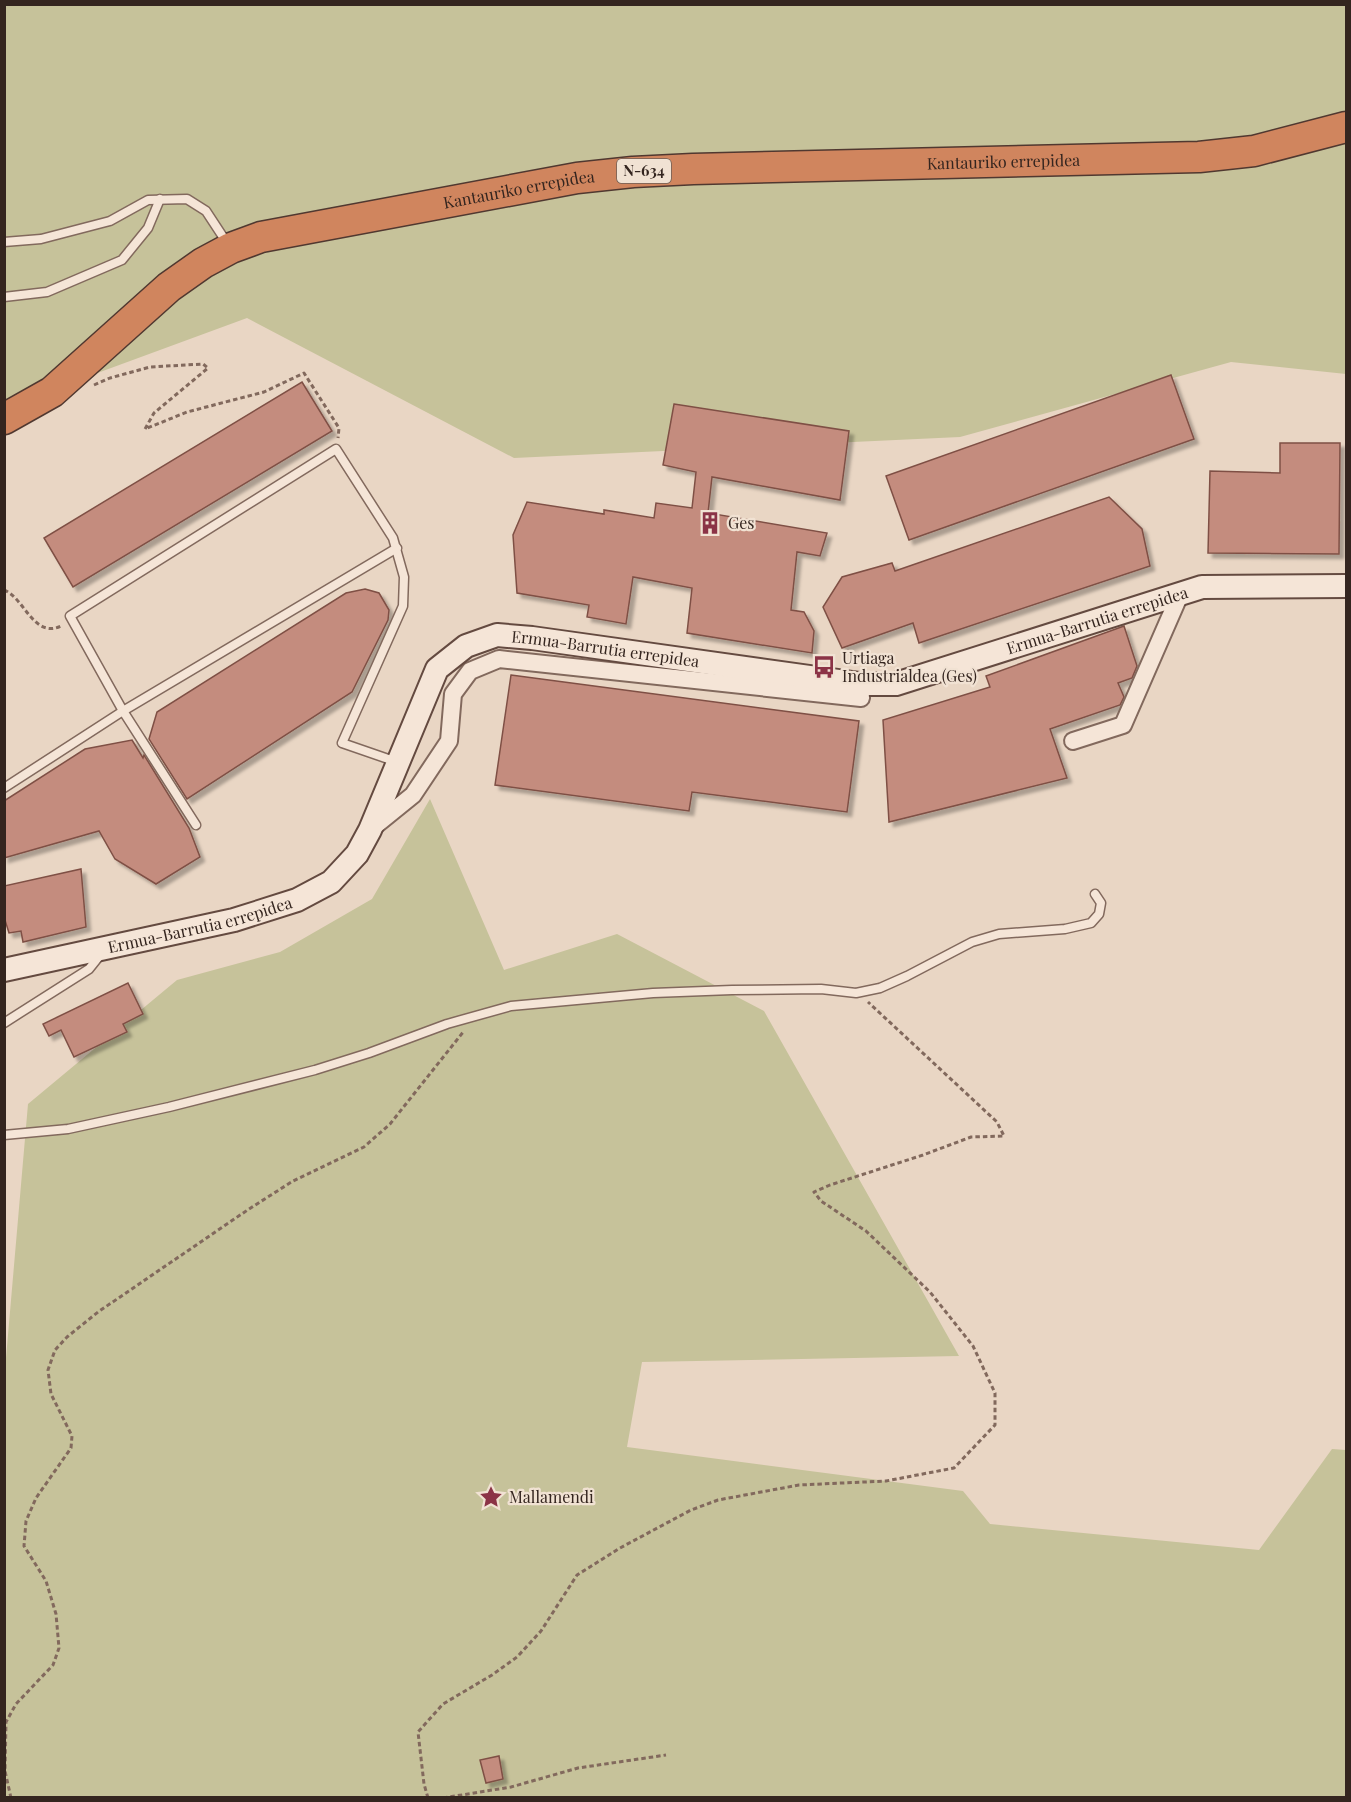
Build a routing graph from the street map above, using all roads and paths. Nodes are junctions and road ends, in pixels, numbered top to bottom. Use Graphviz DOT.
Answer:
graph roads {
  1 [pos="1347,128"];
  2 [pos="160,199"];
  3 [pos="4,242"];
  4 [pos="231,248"];
  5 [pos="4,297"];
  6 [pos="84,387"];
  7 [pos="4,419"];
  8 [pos="336,449"];
  9 [pos="397,548"];
  10 [pos="1347,586"];
  11 [pos="4,590"];
  12 [pos="1181,592"];
  13 [pos="72,620"];
  14 [pos="860,684"];
  15 [pos="123,711"];
  16 [pos="1072,741"];
  17 [pos="399,762"];
  18 [pos="4,788"];
  19 [pos="196,825"];
  20 [pos="370,830"];
  21 [pos="1095,894"];
  22 [pos="107,947"];
  23 [pos="4,970"];
  24 [pos="856,993"];
  25 [pos="476,1016"];
  26 [pos="4,1023"];
  27 [pos="4,1135"];
  28 [pos="666,1755"];
  29 [pos="11,1797"];
  30 [pos="428,1797"];
  31 [pos="443,1797"];
  1 -- 4 [label="highway, Kantauriko errepidea / N-634"];
  2 -- 3 [label="lane"];
  2 -- 4 [label="lane"];
  2 -- 5 [label="lane"];
  4 -- 7 [label="highway, Kantauriko errepidea / N-634"];
  6 -- 8 [label="path"];
  8 -- 9 [label="lane"];
  8 -- 13 [label="lane"];
  9 -- 15 [label="lane"];
  9 -- 17 [label="lane"];
  10 -- 12 [label="street, Ermua-Barrutia errepidea"];
  11 -- 13 [label="path"];
  12 -- 14 [label="street, Ermua-Barrutia errepidea"];
  12 -- 16 [label="street"];
  13 -- 15 [label="lane"];
  14 -- 17 [label="street, Ermua-Barrutia errepidea"];
  14 -- 20 [label="street"];
  15 -- 18 [label="lane"];
  15 -- 19 [label="lane"];
  17 -- 20 [label="street, Ermua-Barrutia errepidea"];
  20 -- 22 [label="street, Ermua-Barrutia errepidea"];
  21 -- 24 [label="lane"];
  22 -- 23 [label="street, Ermua-Barrutia errepidea"];
  22 -- 26 [label="lane"];
  24 -- 25 [label="lane"];
  24 -- 30 [label="path"];
  25 -- 27 [label="lane"];
  25 -- 29 [label="path"];
  28 -- 31 [label="path"];
}
